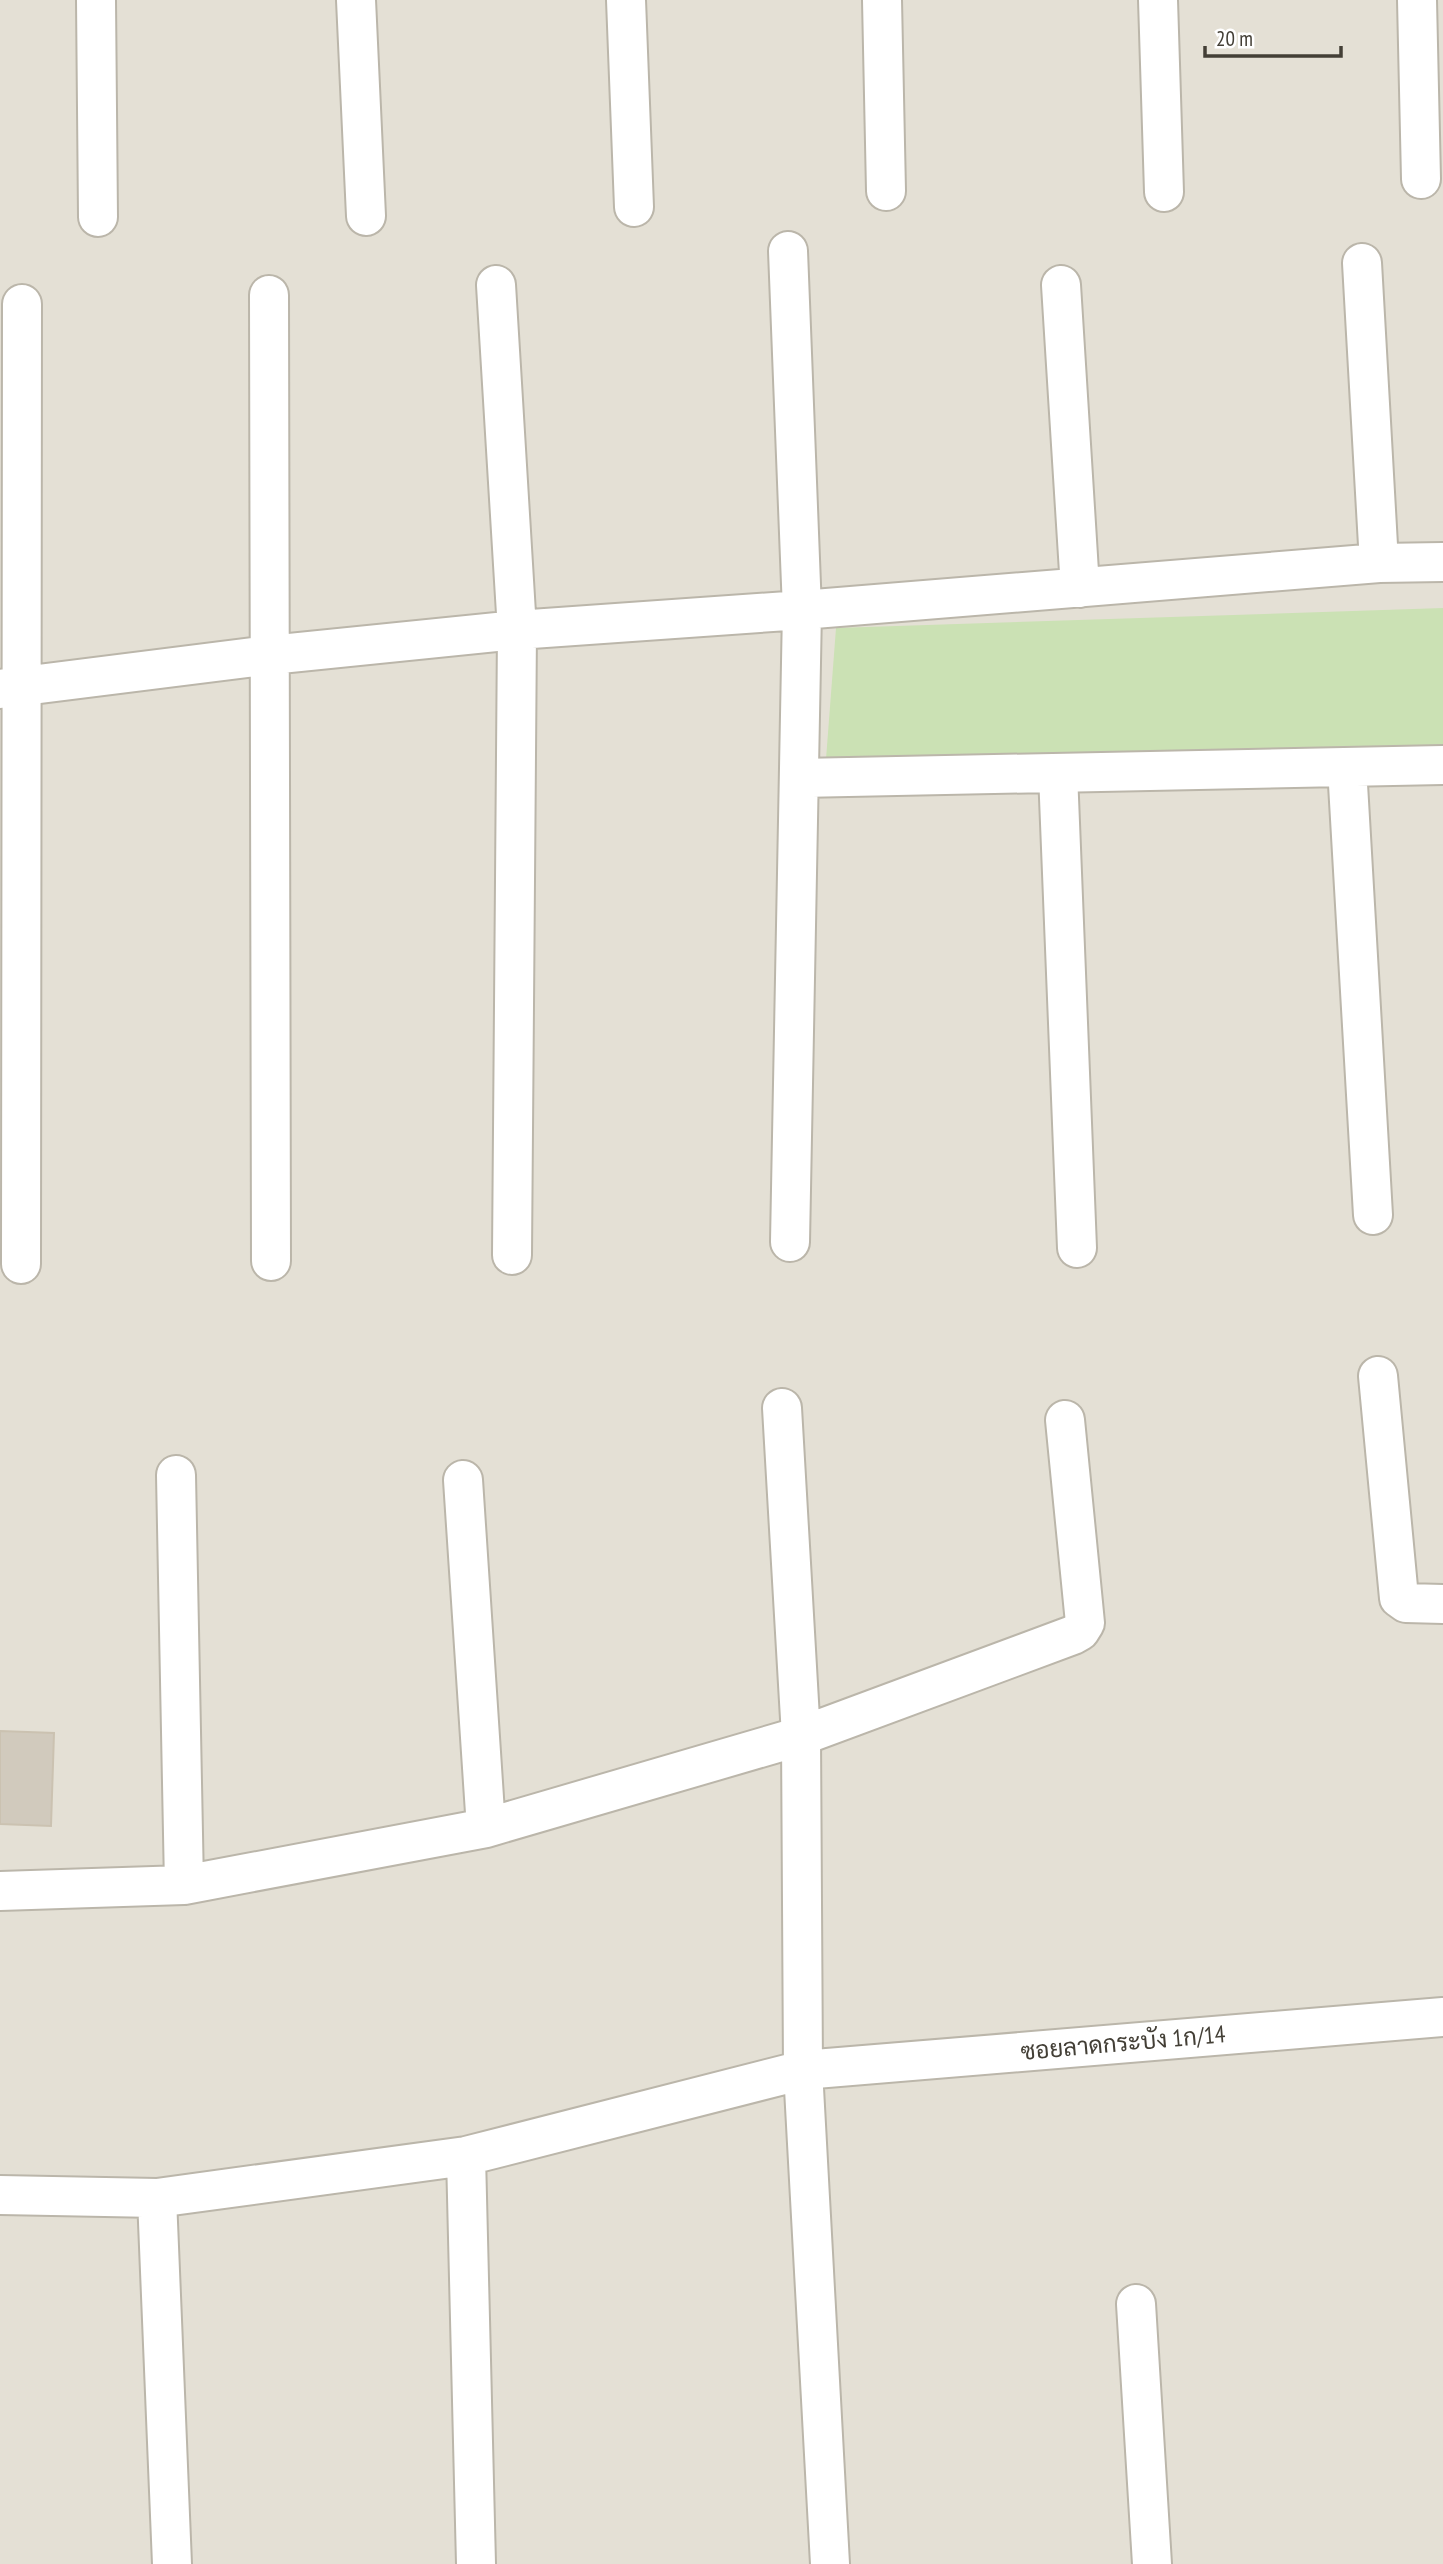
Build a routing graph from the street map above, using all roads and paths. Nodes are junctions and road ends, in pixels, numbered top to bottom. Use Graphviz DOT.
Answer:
graph roads {
  1 [pos="96,0"];
  2 [pos="356,0"];
  3 [pos="626,0"];
  4 [pos="882,0"];
  5 [pos="1158,0"];
  6 [pos="1416,0"];
  7 [pos="1421,179"];
  8 [pos="886,191"];
  9 [pos="1164,192"];
  10 [pos="634,207"];
  11 [pos="366,216"];
  12 [pos="98,217"];
  13 [pos="788,251"];
  14 [pos="1362,262"];
  15 [pos="496,285"];
  16 [pos="1061,285"];
  17 [pos="269,295"];
  18 [pos="22,304"];
  19 [pos="1443,562"];
  20 [pos="1379,563"];
  21 [pos="1080,588"];
  22 [pos="802,610"];
  23 [pos="517,630"];
  24 [pos="270,655"];
  25 [pos="11,688"];
  26 [pos="1443,765"];
  27 [pos="1347,767"];
  28 [pos="1058,773"];
  29 [pos="800,778"];
  30 [pos="1373,1215"];
  31 [pos="790,1242"];
  32 [pos="1077,1248"];
  33 [pos="512,1255"];
  34 [pos="271,1261"];
  35 [pos="21,1264"];
  36 [pos="1378,1376"];
  37 [pos="782,1408"];
  38 [pos="1065,1420"];
  39 [pos="176,1475"];
  40 [pos="463,1480"];
  41 [pos="1443,1604"];
  42 [pos="801,1736"];
  43 [pos="486,1828"];
  44 [pos="184,1885"];
  45 [pos="0,1891"];
  46 [pos="1443,2017"];
  47 [pos="803,2070"];
  48 [pos="466,2156"];
  49 [pos="0,2195"];
  50 [pos="157,2198"];
  51 [pos="1136,2304"];
  52 [pos="172,2564"];
  53 [pos="476,2564"];
  54 [pos="830,2564"];
  55 [pos="1152,2564"];
  1 -- 12 [label="street"];
  2 -- 11 [label="street"];
  3 -- 10 [label="street"];
  4 -- 8 [label="street"];
  5 -- 9 [label="street"];
  6 -- 7 [label="street"];
  13 -- 22 [label="street"];
  14 -- 20 [label="street"];
  15 -- 23 [label="street"];
  16 -- 21 [label="street"];
  17 -- 24 [label="street"];
  18 -- 25 [label="street"];
  19 -- 20 [label="street"];
  20 -- 21 [label="street"];
  21 -- 22 [label="street"];
  22 -- 23 [label="street"];
  22 -- 29 [label="street"];
  23 -- 24 [label="street"];
  23 -- 33 [label="street"];
  24 -- 25 [label="street"];
  24 -- 34 [label="street"];
  25 -- 35 [label="street"];
  26 -- 27 [label="street"];
  27 -- 28 [label="street"];
  27 -- 30 [label="street"];
  28 -- 29 [label="street"];
  28 -- 32 [label="street"];
  29 -- 31 [label="street"];
  36 -- 41 [label="street"];
  37 -- 42 [label="street"];
  38 -- 42 [label="street"];
  39 -- 44 [label="street"];
  40 -- 43 [label="street"];
  42 -- 43 [label="street"];
  42 -- 47 [label="street"];
  43 -- 44 [label="street"];
  44 -- 45 [label="street"];
  46 -- 47 [label="street, ซอยลาดกระบัง 1ก/14"];
  47 -- 48 [label="street, ซอยลาดกระบัง 1ก/14"];
  47 -- 54 [label="street"];
  48 -- 50 [label="street, ซอยลาดกระบัง 1ก/14"];
  48 -- 53 [label="street"];
  49 -- 50 [label="street, ซอยลาดกระบัง 1ก/14"];
  50 -- 52 [label="street"];
  51 -- 55 [label="street"];
}
